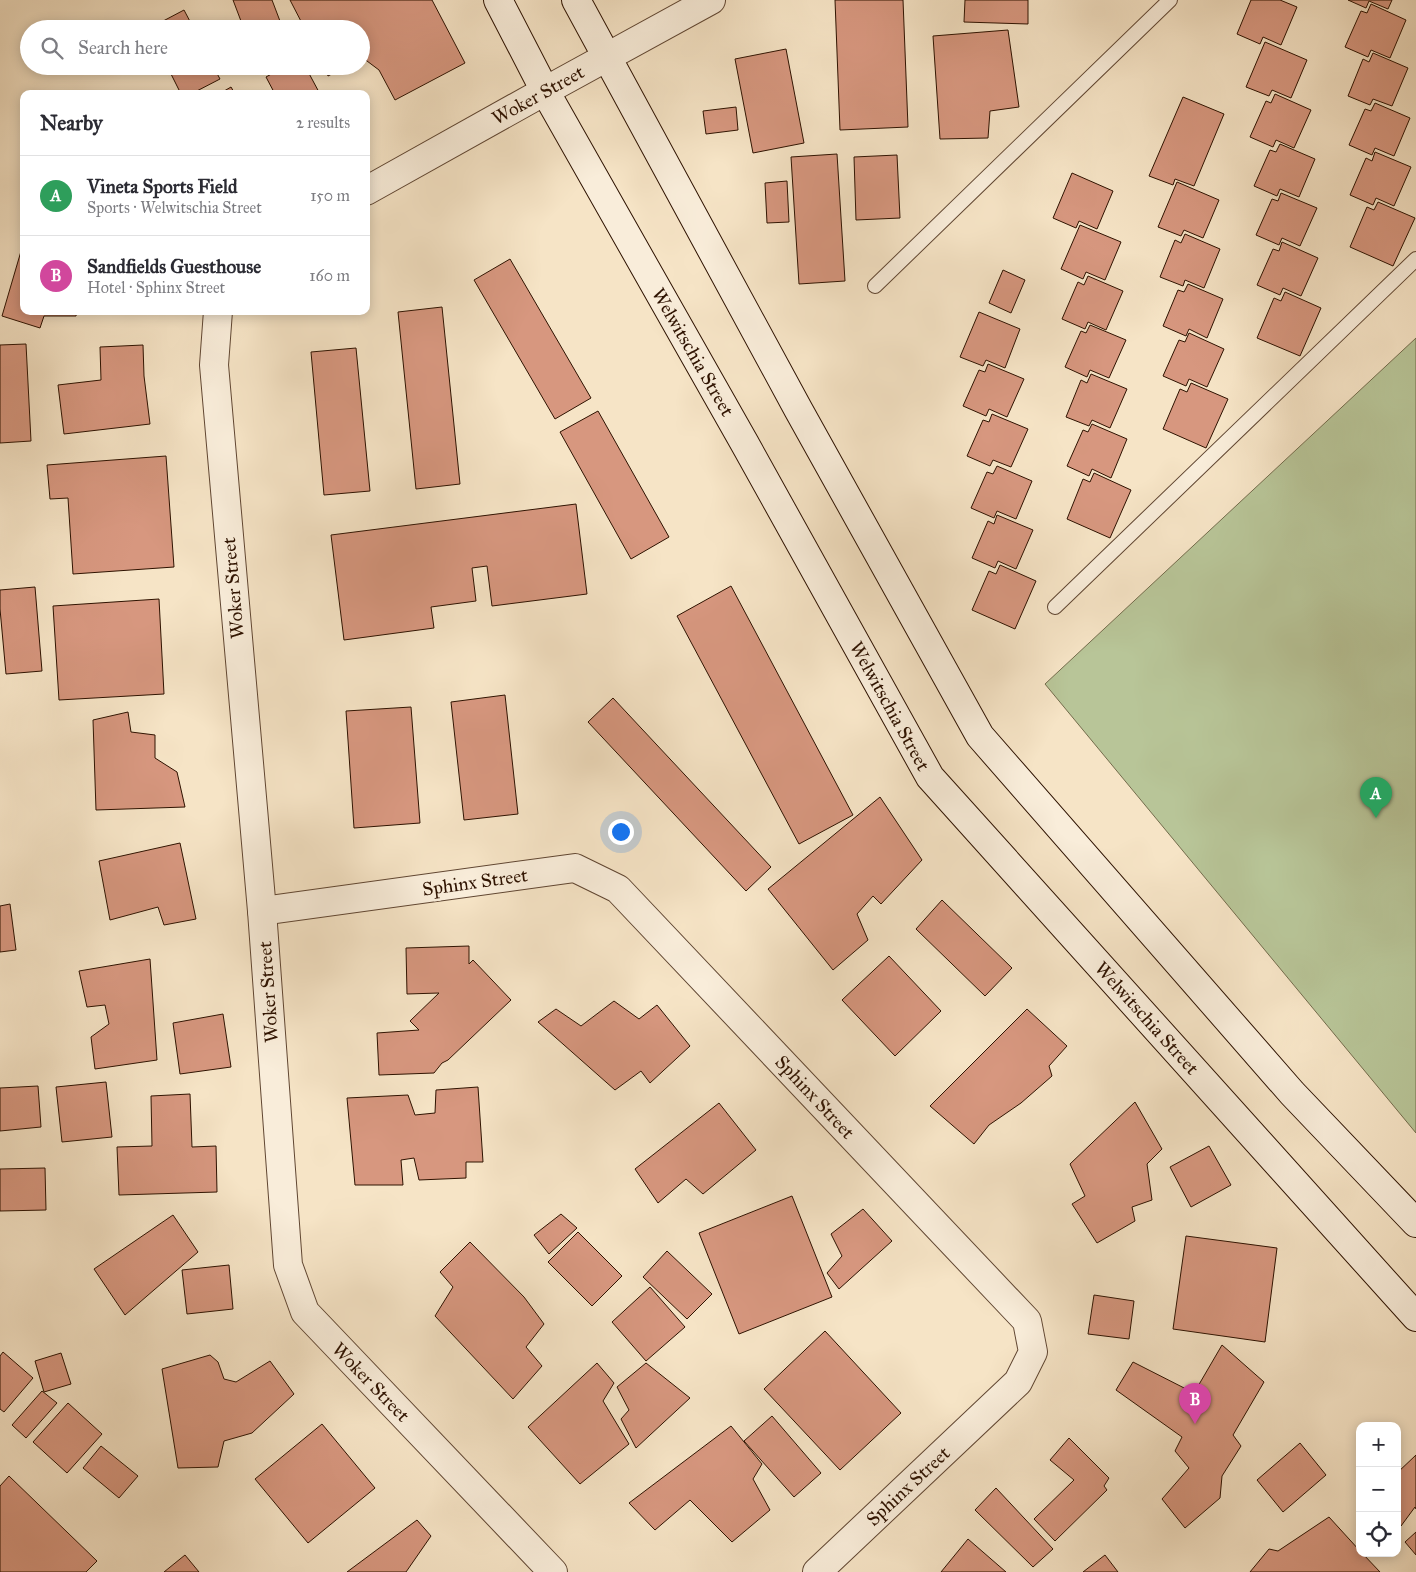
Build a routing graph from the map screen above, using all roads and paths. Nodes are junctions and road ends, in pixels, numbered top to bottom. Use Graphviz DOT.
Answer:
graph roads {
  1 [pos="498,0"];
  2 [pos="576,0"];
  3 [pos="711,0"];
  4 [pos="1170,0"];
  5 [pos="607,58"];
  6 [pos="545,91"];
  7 [pos="370,189"];
  8 [pos="1416,259"];
  9 [pos="875,286"];
  10 [pos="218,315"];
  11 [pos="1054,607"];
  12 [pos="262,911"];
  13 [pos="1416,1223"];
  14 [pos="1416,1317"];
  15 [pos="553,1572"];
  16 [pos="817,1572"];
  1 -- 6 [label="street, Welwitschia Street"];
  2 -- 5 [label="street"];
  3 -- 5 [label="street, Woker Street"];
  4 -- 9 [label="lane"];
  5 -- 6 [label="street, Woker Street"];
  5 -- 13 [label="street"];
  6 -- 7 [label="street, Woker Street"];
  6 -- 14 [label="street, Welwitschia Street"];
  8 -- 11 [label="lane"];
  10 -- 12 [label="street, Woker Street"];
  12 -- 15 [label="street, Woker Street"];
  12 -- 16 [label="street, Sphinx Street"];
}
